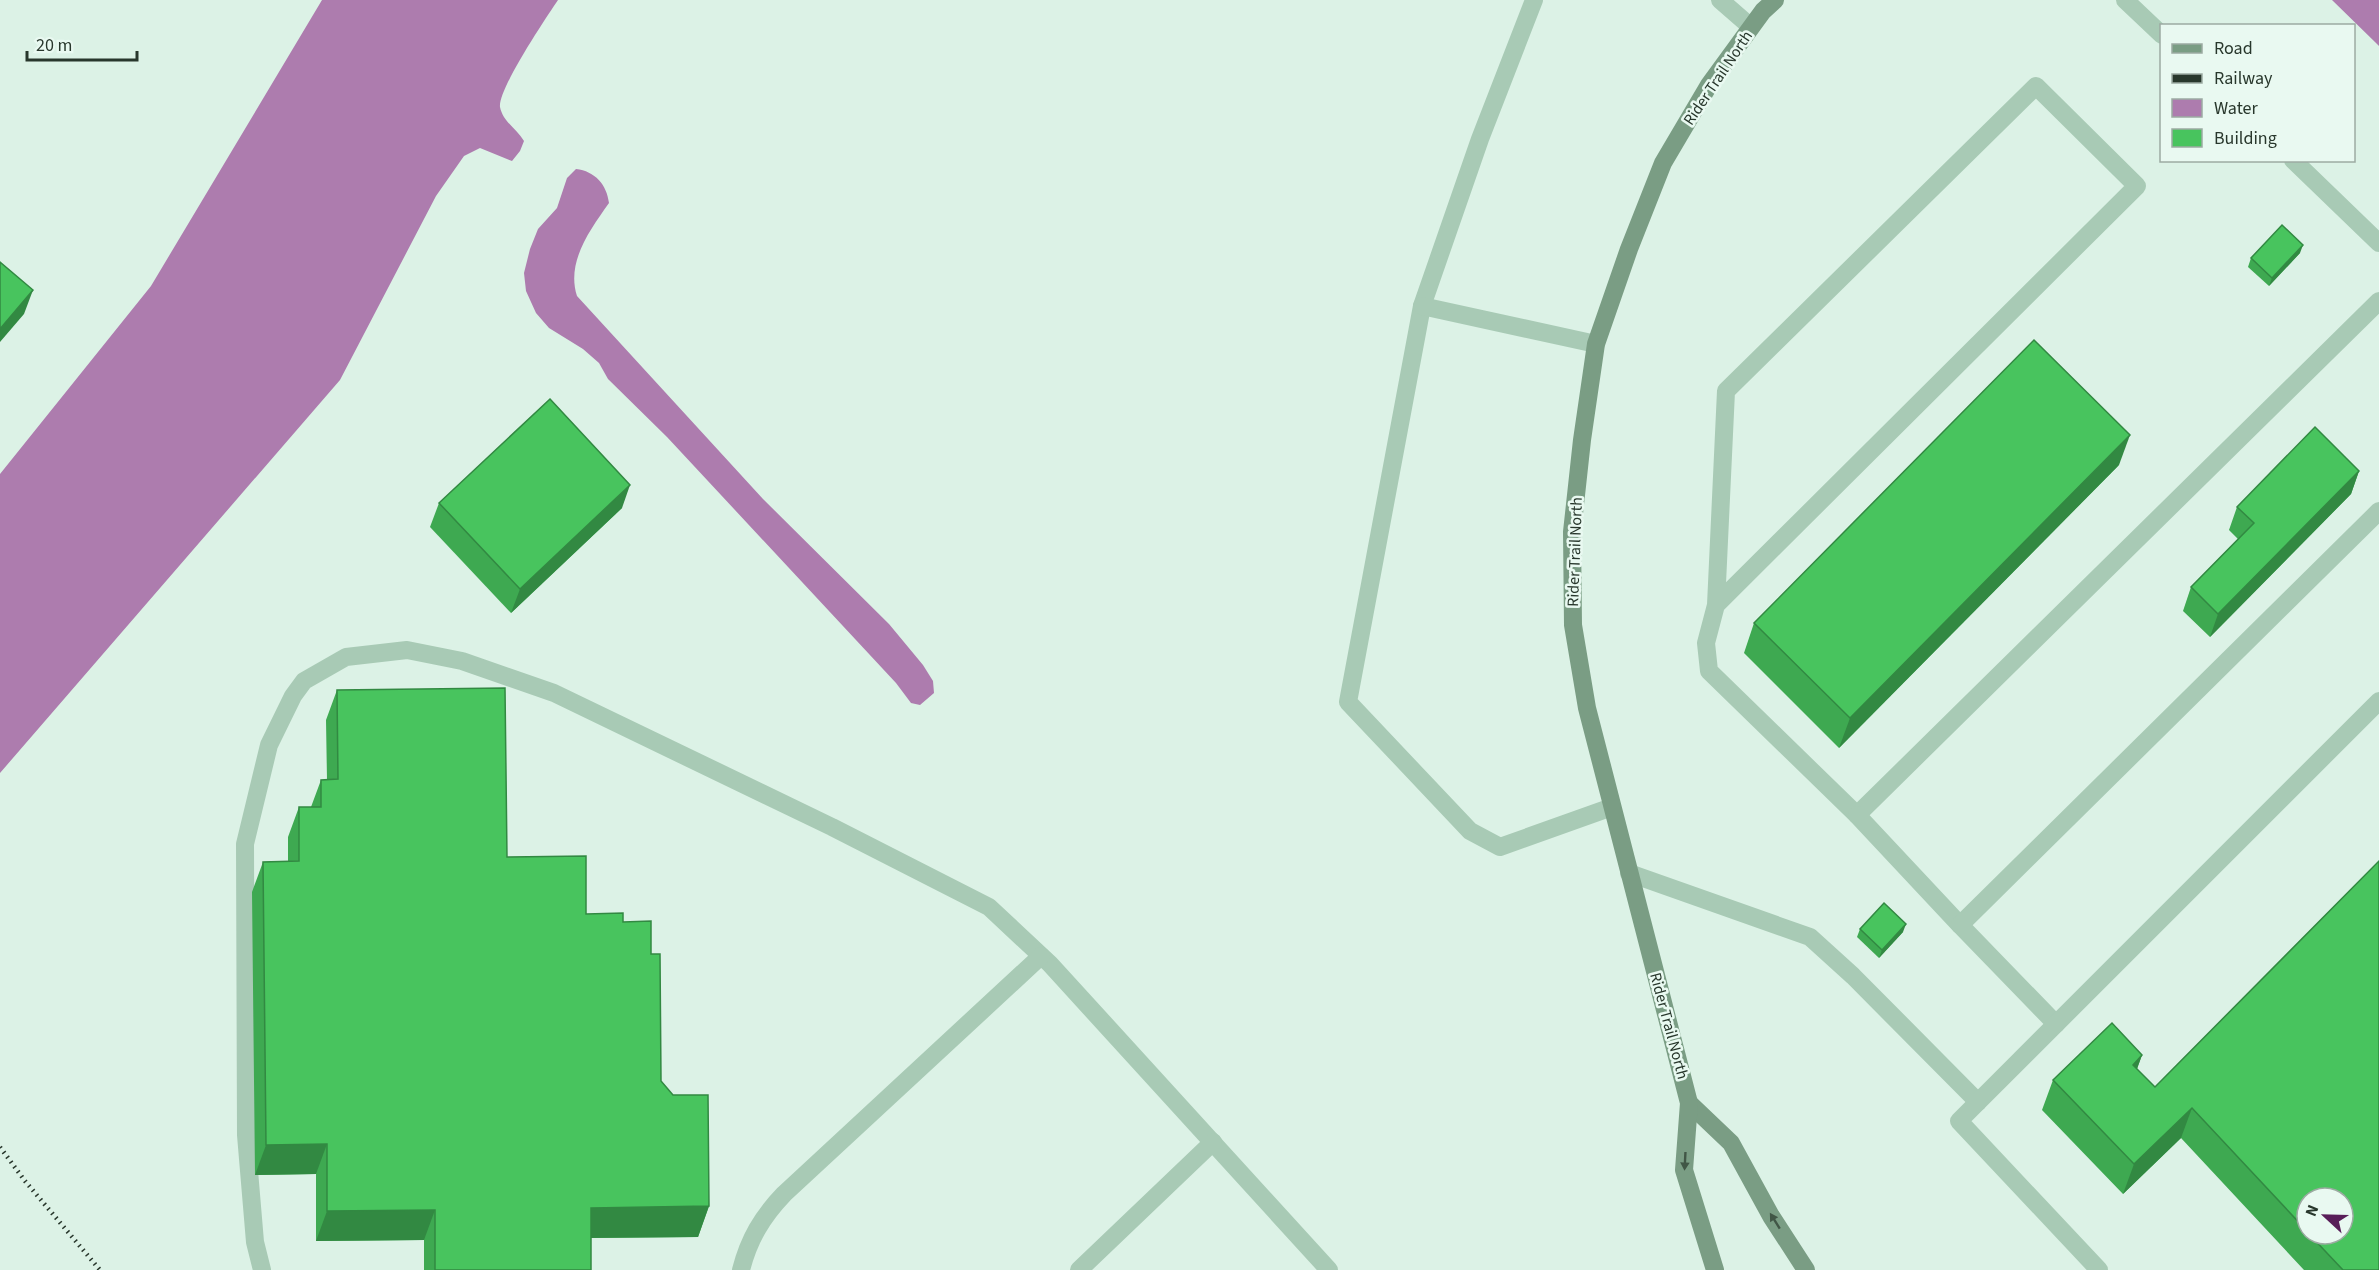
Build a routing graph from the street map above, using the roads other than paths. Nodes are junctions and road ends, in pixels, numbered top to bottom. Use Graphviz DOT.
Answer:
graph roads {
  1 [pos="1534,0"];
  2 [pos="1720,0"];
  3 [pos="1775,0"];
  4 [pos="2125,0"];
  5 [pos="1751,27"];
  6 [pos="2160,33"];
  7 [pos="2295,162"];
  8 [pos="2379,243"];
  9 [pos="2379,301"];
  10 [pos="1422,306"];
  11 [pos="1596,344"];
  12 [pos="2379,511"];
  13 [pos="1716,604"];
  14 [pos="2379,700"];
  15 [pos="1612,807"];
  16 [pos="1857,814"];
  17 [pos="1629,873"];
  18 [pos="1960,926"];
  19 [pos="1041,956"];
  20 [pos="2056,1024"];
  21 [pos="1978,1102"];
  22 [pos="1689,1103"];
  23 [pos="1213,1142"];
  24 [pos="262,1270"];
  25 [pos="741,1270"];
  26 [pos="1079,1270"];
  27 [pos="1329,1270"];
  28 [pos="1715,1270"];
  29 [pos="1806,1270"];
  30 [pos="2099,1270"];
  1 -- 10 [label="lane"];
  2 -- 5 [label="lane"];
  3 -- 5 [label="street, Rider Trail North"];
  4 -- 6 [label="lane"];
  5 -- 11 [label="street, Rider Trail North"];
  7 -- 8 [label="lane"];
  9 -- 16 [label="lane"];
  10 -- 11 [label="lane"];
  10 -- 15 [label="lane"];
  11 -- 15 [label="street, Rider Trail North"];
  12 -- 18 [label="lane"];
  13 -- 13 [label="lane"];
  13 -- 16 [label="lane"];
  14 -- 20 [label="lane"];
  15 -- 17 [label="street, Rider Trail North"];
  16 -- 18 [label="lane"];
  17 -- 21 [label="lane"];
  17 -- 22 [label="street, Rider Trail North"];
  18 -- 20 [label="lane"];
  19 -- 23 [label="lane"];
  19 -- 24 [label="lane"];
  19 -- 25 [label="lane"];
  20 -- 21 [label="lane"];
  21 -- 30 [label="lane"];
  22 -- 28 [label="street, Rider Trail North, one-way"];
  29 -- 22 [label="street, Rider Trail North, one-way"];
  23 -- 26 [label="lane"];
  23 -- 27 [label="lane"];
}
